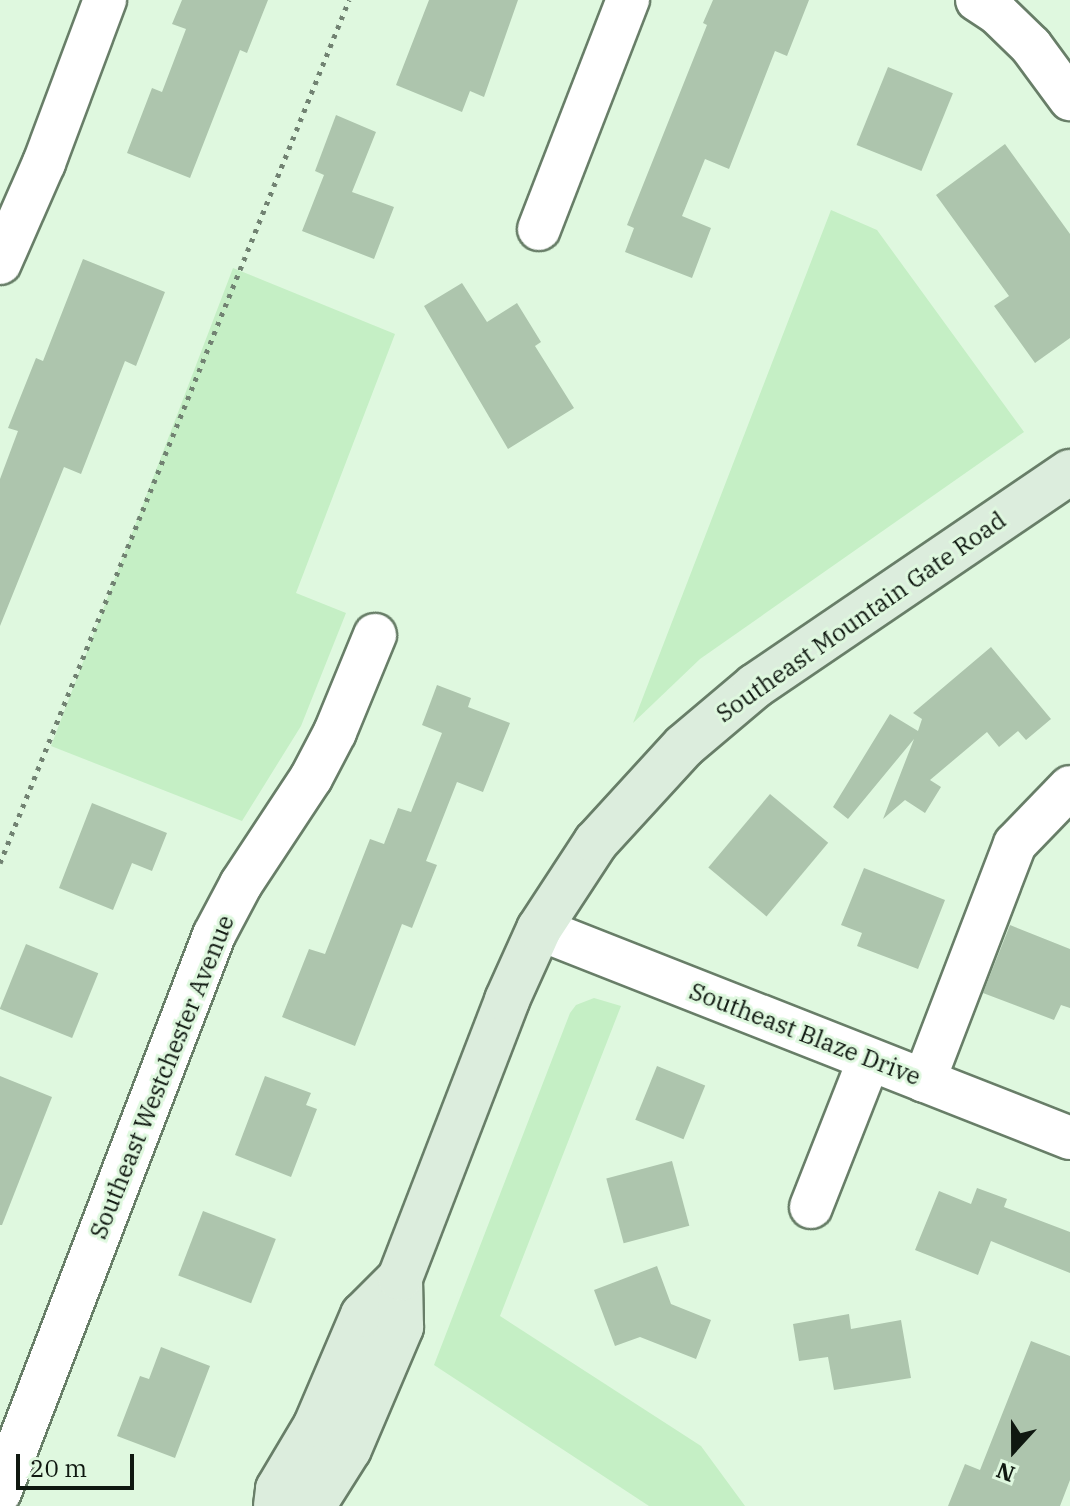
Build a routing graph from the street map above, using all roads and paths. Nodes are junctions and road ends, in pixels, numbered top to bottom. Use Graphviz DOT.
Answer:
graph roads {
  1 [pos="105,0"];
  2 [pos="349,0"];
  3 [pos="628,0"];
  4 [pos="977,0"];
  5 [pos="1070,99"];
  6 [pos="539,229"];
  7 [pos="0,263"];
  8 [pos="1070,472"];
  9 [pos="375,635"];
  10 [pos="1070,787"];
  11 [pos="0,863"];
  12 [pos="539,929"];
  13 [pos="869,1060"];
  14 [pos="924,1081"];
  15 [pos="1070,1138"];
  16 [pos="811,1207"];
  17 [pos="400,1278"];
  18 [pos="0,1492"];
  19 [pos="276,1506"];
  20 [pos="313,1506"];
  1 -- 7 [label="street"];
  2 -- 11 [label="path"];
  3 -- 6 [label="street"];
  4 -- 5 [label="street"];
  8 -- 12 [label="street, Southeast Mountain Gate Road"];
  9 -- 18 [label="street, Southeast Westchester Avenue"];
  10 -- 14 [label="street"];
  12 -- 13 [label="street, Southeast Blaze Drive"];
  12 -- 17 [label="street, Southeast Mountain Gate Road"];
  13 -- 14 [label="street, Southeast Blaze Drive"];
  13 -- 16 [label="street"];
  14 -- 15 [label="street, Southeast Blaze Drive"];
  17 -- 19 [label="street, Southeast Mountain Gate Road"];
  17 -- 20 [label="street, Southeast Mountain Gate Road"];
}
